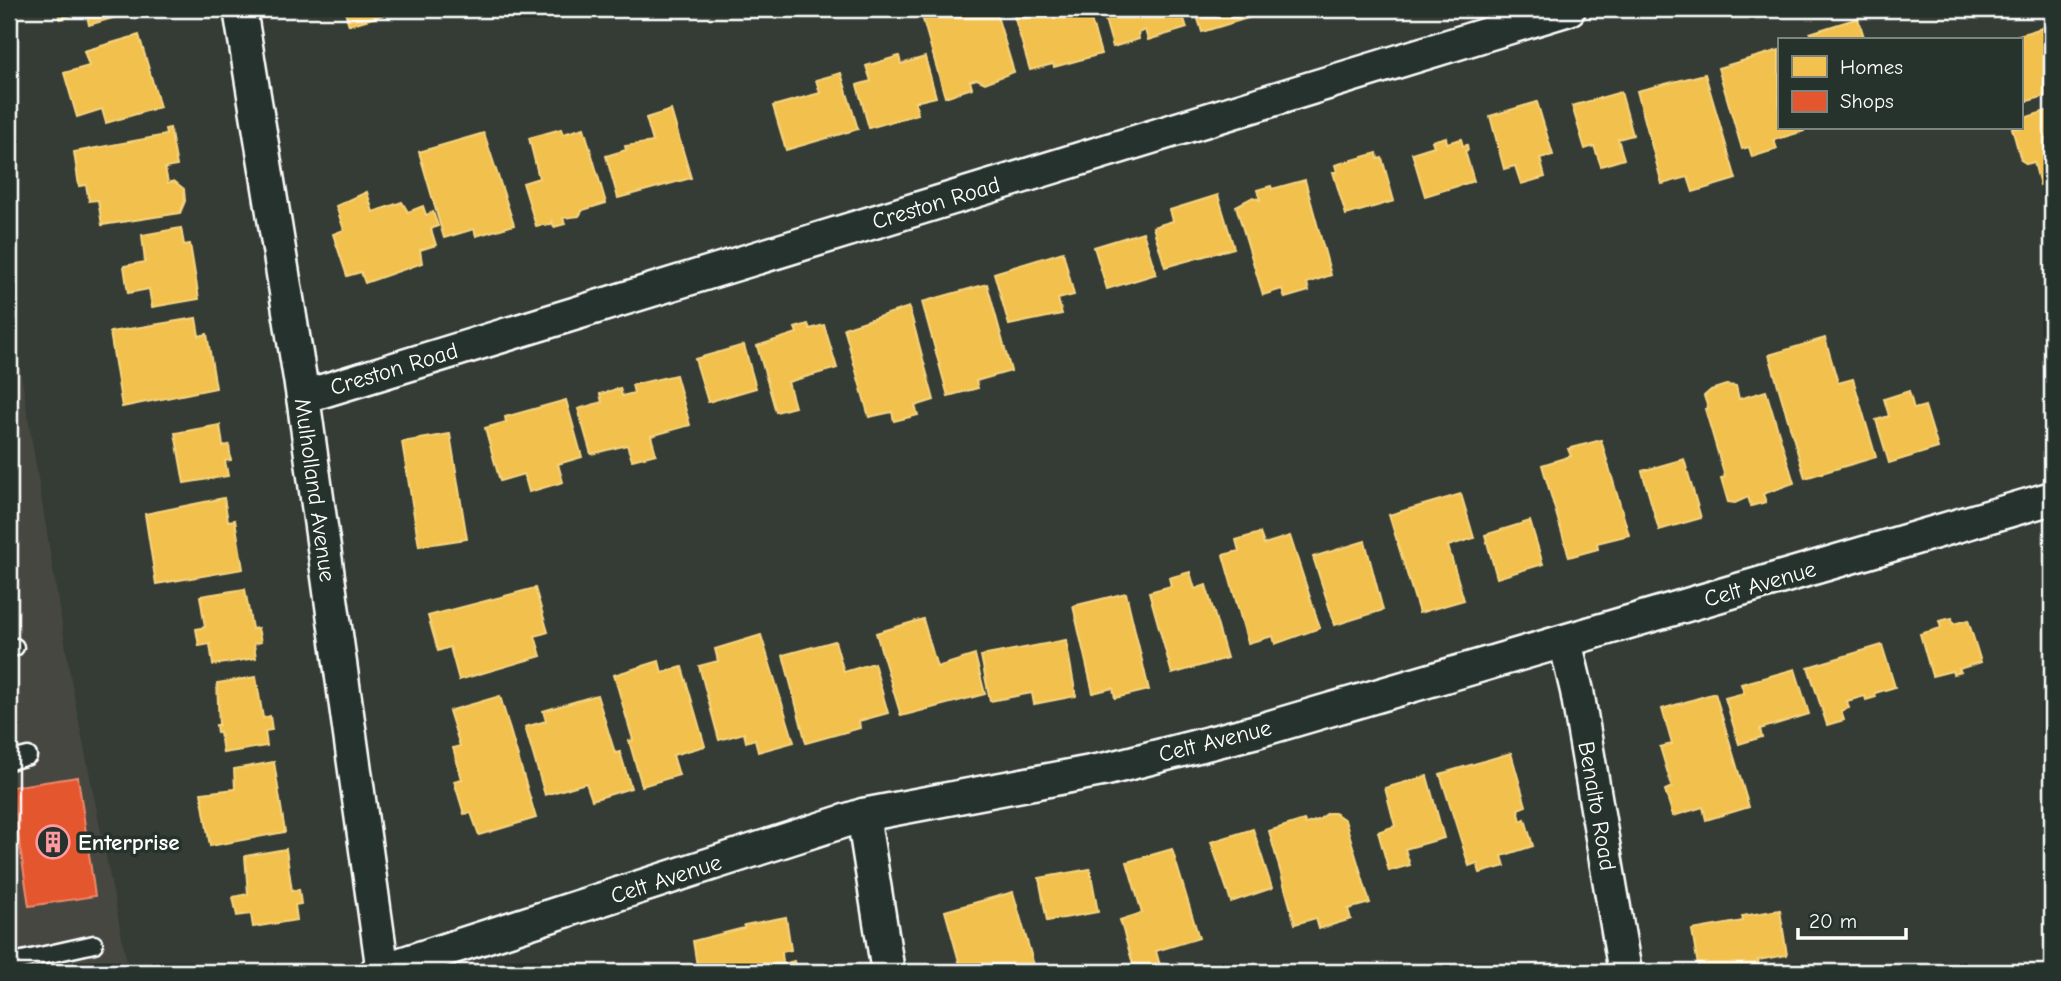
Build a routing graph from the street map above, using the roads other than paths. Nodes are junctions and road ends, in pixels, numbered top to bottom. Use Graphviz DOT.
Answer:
graph roads {
  1 [pos="240,9"];
  2 [pos="1569,9"];
  3 [pos="303,397"];
  4 [pos="2052,498"];
  5 [pos="1565,641"];
  6 [pos="28,756"];
  7 [pos="9,761"];
  8 [pos="863,815"];
  9 [pos="94,944"];
  10 [pos="9,963"];
  11 [pos="380,972"];
  12 [pos="888,972"];
  13 [pos="1625,972"];
  1 -- 3 [label="street, Mulholland Avenue"];
  2 -- 3 [label="street, Creston Road"];
  3 -- 11 [label="street, Mulholland Avenue"];
  4 -- 5 [label="street, Celt Avenue"];
  5 -- 8 [label="street, Celt Avenue"];
  5 -- 13 [label="street, Benalto Road"];
  6 -- 7 [label="lane"];
  8 -- 11 [label="street, Celt Avenue"];
  8 -- 12 [label="street"];
  9 -- 10 [label="lane"];
}
